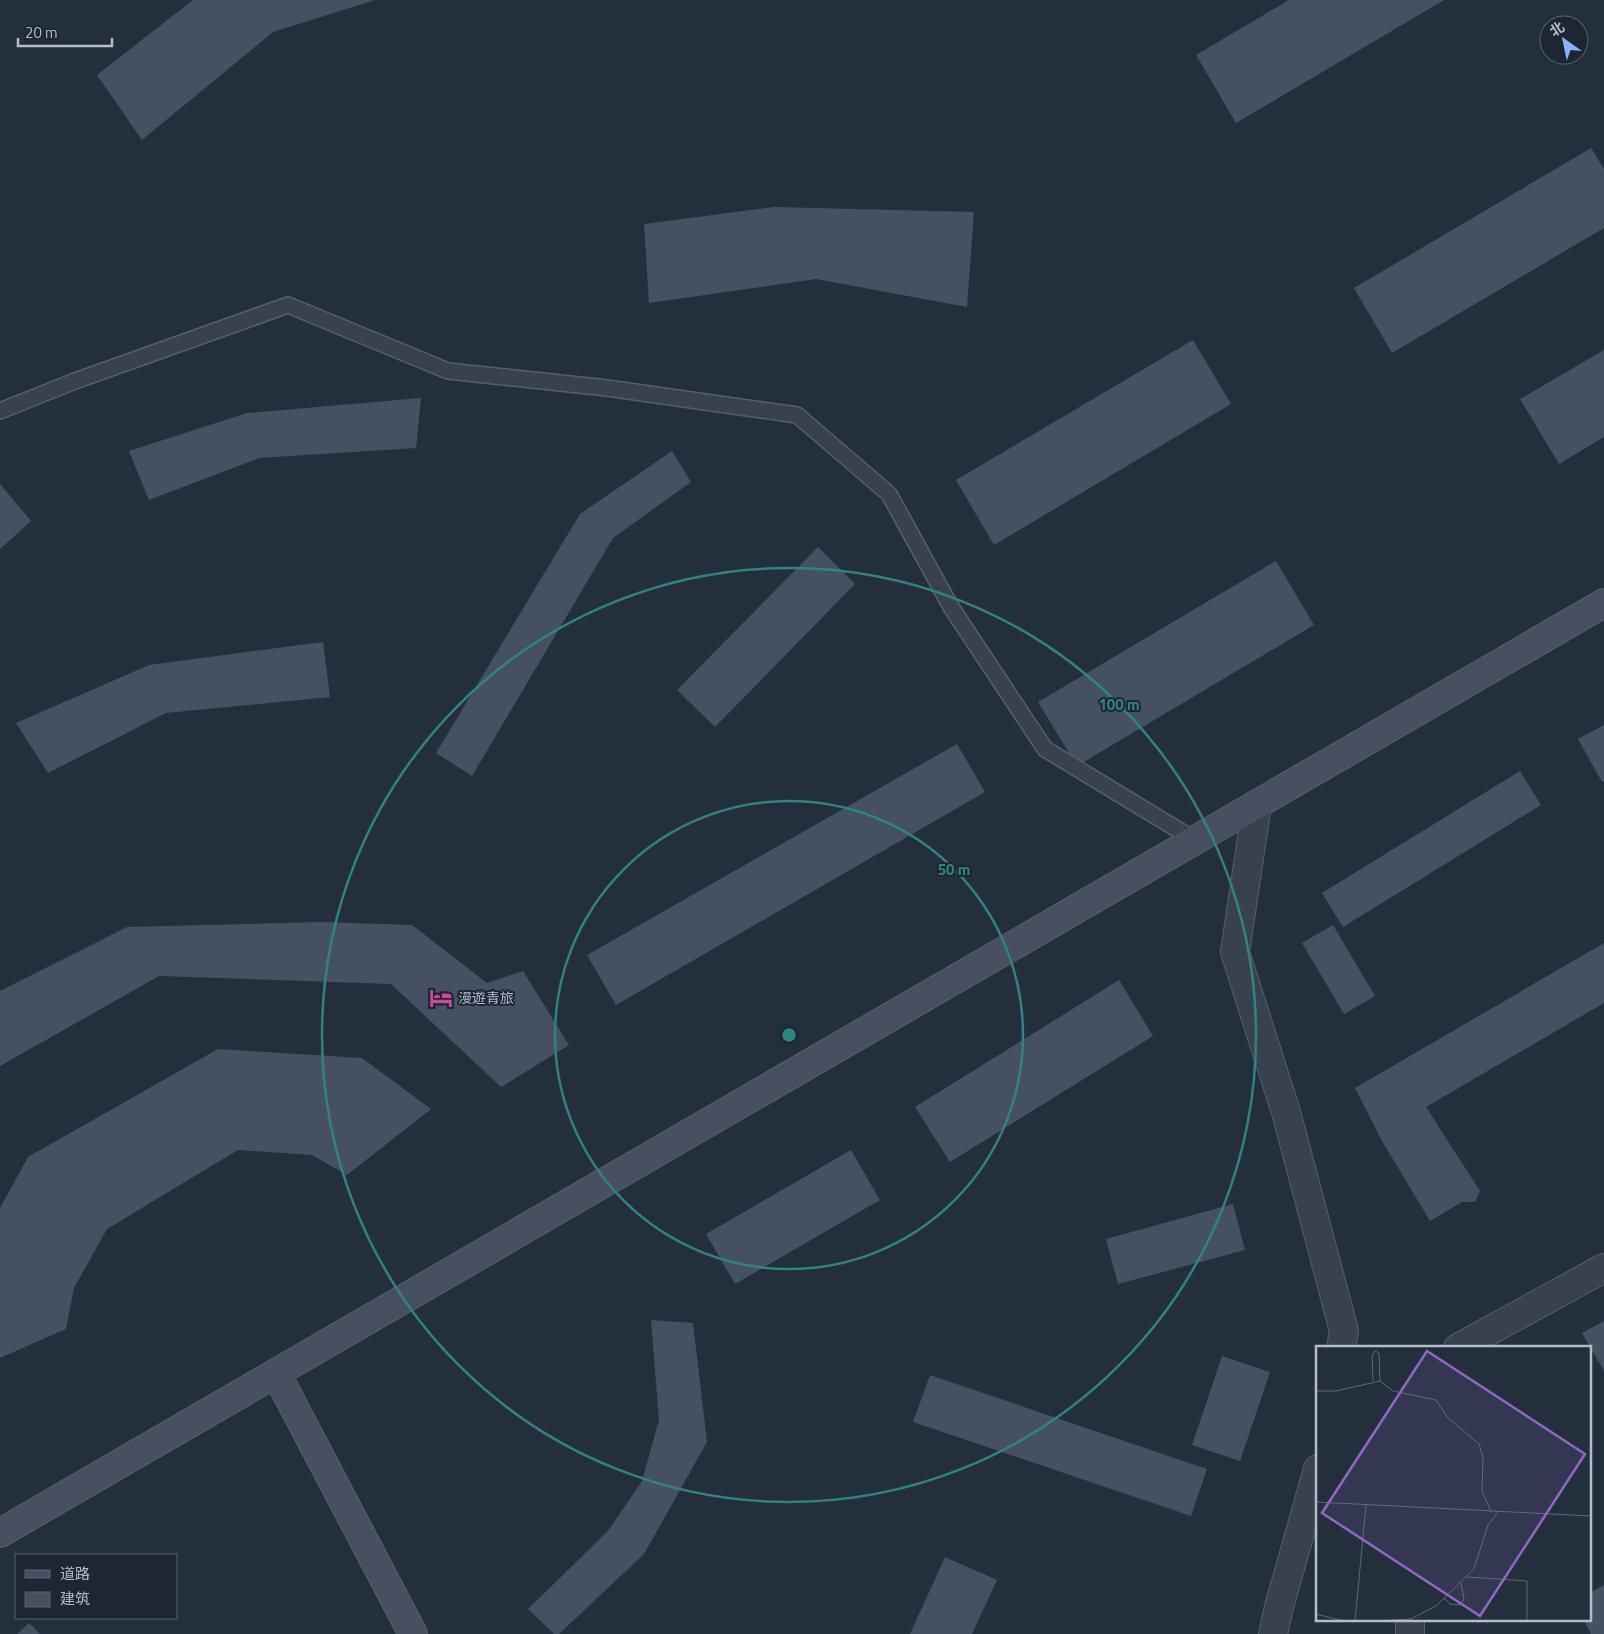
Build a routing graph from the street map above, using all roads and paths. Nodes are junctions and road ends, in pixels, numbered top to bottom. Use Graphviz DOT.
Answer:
graph roads {
  1 [pos="0,411"];
  2 [pos="1604,603"];
  3 [pos="1256,804"];
  4 [pos="1195,840"];
  5 [pos="1604,1268"];
  6 [pos="1341,1346"];
  7 [pos="1462,1346"];
  8 [pos="276,1373"];
  9 [pos="1316,1485"];
  10 [pos="0,1533"];
  11 [pos="414,1634"];
  12 [pos="1273,1634"];
  1 -- 4 [label="lane"];
  2 -- 3 [label="street"];
  3 -- 4 [label="street"];
  3 -- 6 [label="street"];
  4 -- 8 [label="street"];
  5 -- 7 [label="street"];
  8 -- 10 [label="street"];
  8 -- 11 [label="street"];
  9 -- 12 [label="street"];
}
